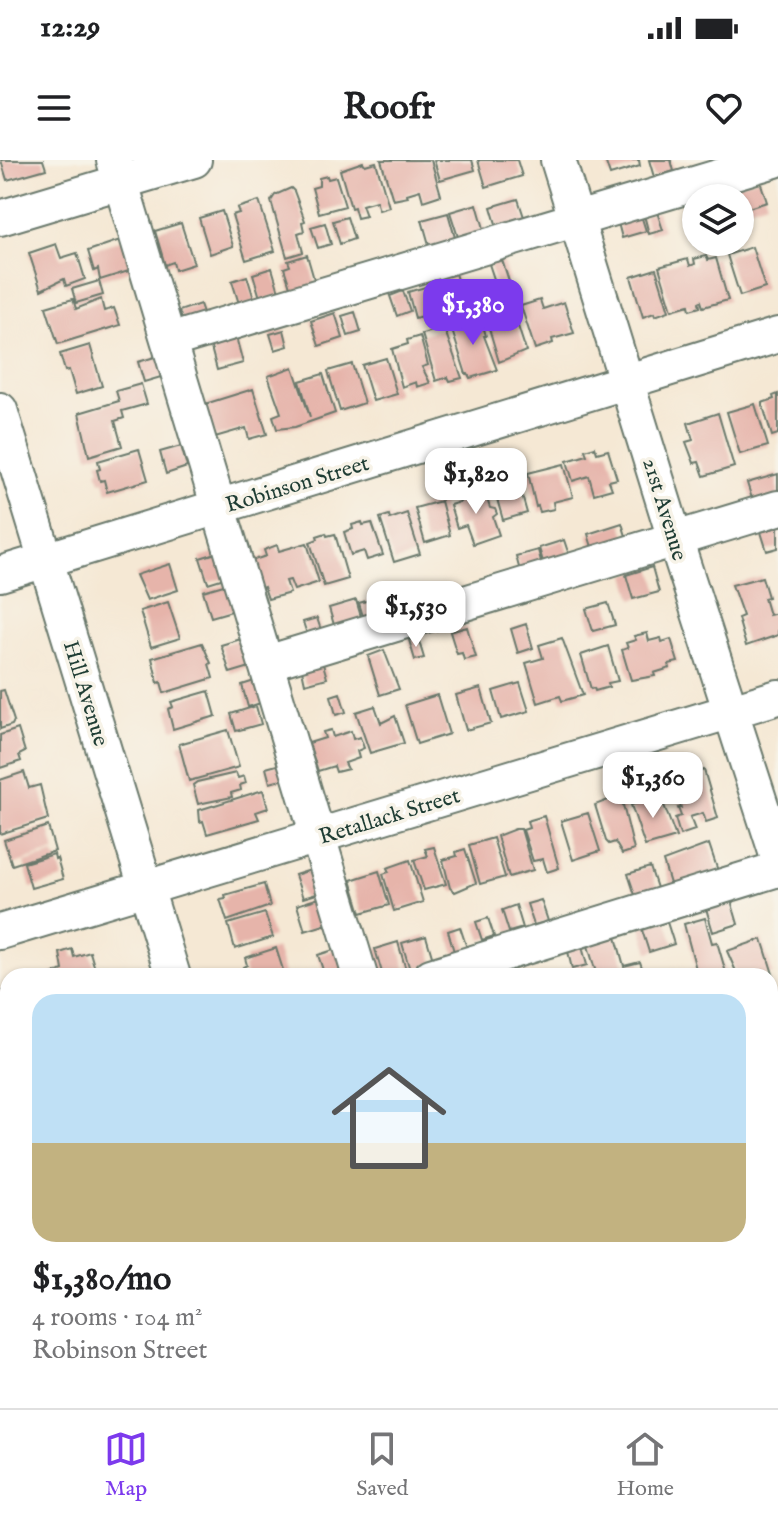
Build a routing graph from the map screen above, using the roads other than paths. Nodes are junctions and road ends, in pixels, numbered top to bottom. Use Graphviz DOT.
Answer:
graph roads {
  1 [pos="194,160"];
  2 [pos="558,160"];
  3 [pos="775,160"];
  4 [pos="118,171"];
  5 [pos="0,218"];
  6 [pos="576,218"];
  7 [pos="778,335"];
  8 [pos="169,341"];
  9 [pos="627,381"];
  10 [pos="0,410"];
  11 [pos="219,507"];
  12 [pos="778,508"];
  13 [pos="675,539"];
  14 [pos="46,560"];
  15 [pos="0,574"];
  16 [pos="267,663"];
  17 [pos="778,697"];
  18 [pos="731,711"];
  19 [pos="318,837"];
  20 [pos="778,858"];
  21 [pos="778,869"];
  22 [pos="147,889"];
  23 [pos="0,932"];
  24 [pos="171,968"];
  25 [pos="358,968"];
  26 [pos="457,968"];
  1 -- 4 [label="street"];
  2 -- 6 [label="street, 21st Avenue"];
  3 -- 6 [label="street"];
  4 -- 5 [label="street"];
  4 -- 8 [label="street"];
  6 -- 8 [label="street"];
  6 -- 9 [label="street, 21st Avenue"];
  7 -- 9 [label="street, Robinson Street"];
  8 -- 11 [label="street"];
  9 -- 11 [label="street, Robinson Street"];
  9 -- 13 [label="street, 21st Avenue"];
  10 -- 14 [label="street, Hill Avenue"];
  11 -- 14 [label="street, Robinson Street"];
  11 -- 16 [label="street"];
  12 -- 13 [label="street"];
  13 -- 16 [label="street"];
  13 -- 18 [label="street, 21st Avenue"];
  14 -- 15 [label="street, Robinson Street"];
  14 -- 22 [label="street, Hill Avenue"];
  16 -- 19 [label="street"];
  17 -- 18 [label="street, Retallack Street"];
  18 -- 19 [label="street, Retallack Street"];
  18 -- 20 [label="street, 21st Avenue"];
  19 -- 22 [label="street, Retallack Street"];
  19 -- 25 [label="street"];
  21 -- 26 [label="street"];
  22 -- 23 [label="street, Retallack Street"];
  22 -- 24 [label="street, Hill Avenue"];
}
